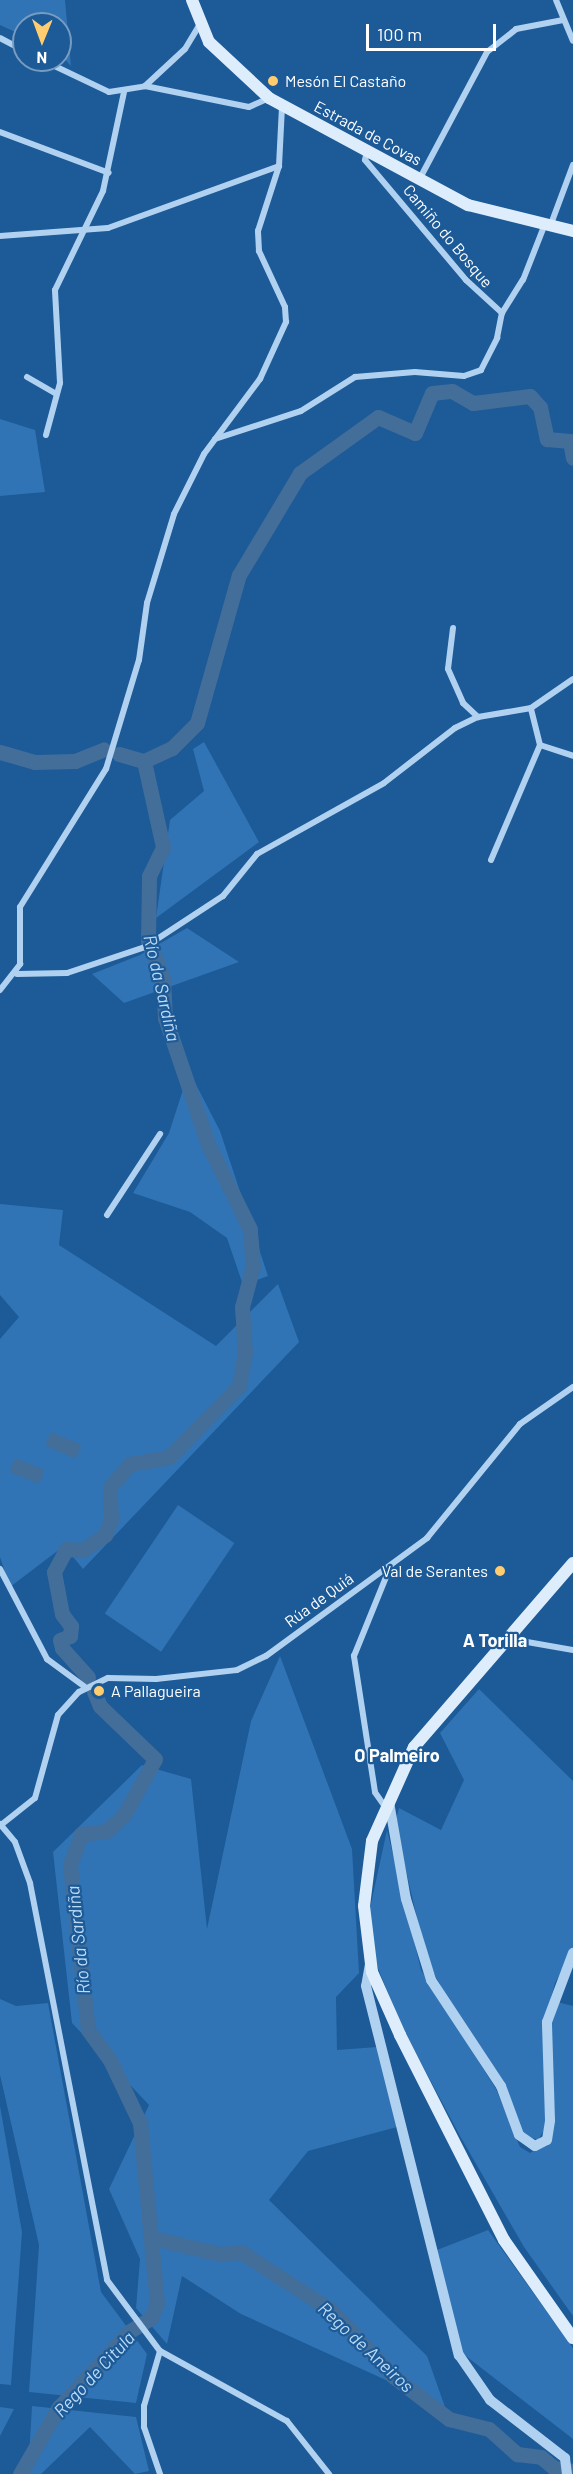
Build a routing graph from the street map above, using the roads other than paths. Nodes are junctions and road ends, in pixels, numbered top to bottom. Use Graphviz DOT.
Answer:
graph roads {
  1 [pos="192,0"];
  2 [pos="556,0"];
  3 [pos="563,20"];
  4 [pos="199,26"];
  5 [pos="573,41"];
  6 [pos="66,72"];
  7 [pos="146,86"];
  8 [pos="124,92"];
  9 [pos="269,98"];
  10 [pos="282,106"];
  11 [pos="0,132"];
  12 [pos="367,150"];
  13 [pos="573,165"];
  14 [pos="279,166"];
  15 [pos="109,173"];
  16 [pos="419,180"];
  17 [pos="548,224"];
  18 [pos="84,230"];
  19 [pos="573,231"];
  20 [pos="0,236"];
  21 [pos="502,313"];
  22 [pos="27,377"];
  23 [pos="57,394"];
  24 [pos="46,435"];
  25 [pos="215,439"];
  26 [pos="453,628"];
  27 [pos="573,679"];
  28 [pos="531,708"];
  29 [pos="478,717"];
  30 [pos="540,745"];
  31 [pos="573,756"];
  32 [pos="491,860"];
  33 [pos="17,974"];
  34 [pos="0,990"];
  35 [pos="160,1134"];
  36 [pos="107,1215"];
  37 [pos="573,1387"];
  38 [pos="573,1563"];
  39 [pos="392,1564"];
  40 [pos="0,1569"];
  41 [pos="510,1639"];
  42 [pos="573,1650"];
  43 [pos="85,1687"];
  44 [pos="387,1804"];
  45 [pos="0,1825"];
  46 [pos="573,1953"];
  47 [pos="370,1964"];
  48 [pos="573,2338"];
  49 [pos="160,2351"];
  50 [pos="567,2472"];
  51 [pos="160,2474"];
  52 [pos="329,2474"];
  1 -- 4 [label="main road, Estrada de Covas"];
  2 -- 3 [label="street"];
  3 -- 5 [label="street"];
  3 -- 16 [label="street"];
  4 -- 7 [label="street"];
  4 -- 9 [label="main road, Estrada de Covas"];
  6 -- 8 [label="street"];
  7 -- 8 [label="street"];
  7 -- 9 [label="street"];
  8 -- 15 [label="street"];
  9 -- 10 [label="main road, Estrada de Covas"];
  10 -- 12 [label="main road, Estrada de Covas"];
  10 -- 14 [label="street"];
  11 -- 15 [label="street"];
  12 -- 16 [label="main road, Estrada de Covas"];
  12 -- 21 [label="street, Camiño do Bosque"];
  13 -- 17 [label="street, Camiño do Bosque"];
  14 -- 18 [label="street"];
  14 -- 25 [label="street"];
  15 -- 18 [label="street"];
  16 -- 17 [label="main road, Estrada de Covas"];
  17 -- 19 [label="main road, Estrada de Covas"];
  17 -- 21 [label="street, Camiño do Bosque"];
  18 -- 20 [label="street"];
  18 -- 23 [label="street"];
  21 -- 25 [label="street"];
  22 -- 23 [label="street"];
  23 -- 24 [label="street"];
  25 -- 33 [label="street"];
  26 -- 29 [label="street"];
  27 -- 28 [label="street"];
  28 -- 29 [label="street"];
  28 -- 30 [label="street"];
  29 -- 33 [label="street"];
  30 -- 31 [label="street"];
  30 -- 32 [label="street"];
  33 -- 34 [label="street"];
  35 -- 36 [label="street"];
  37 -- 39 [label="street, Rúa de Quiá"];
  38 -- 41 [label="main road"];
  39 -- 43 [label="street, Rúa de Quiá"];
  39 -- 44 [label="street"];
  40 -- 43 [label="street"];
  41 -- 42 [label="street"];
  41 -- 44 [label="main road"];
  43 -- 45 [label="street"];
  44 -- 46 [label="street"];
  44 -- 47 [label="main road"];
  45 -- 49 [label="street"];
  47 -- 48 [label="main road"];
  47 -- 50 [label="street"];
  49 -- 51 [label="street"];
  49 -- 52 [label="street"];
}
